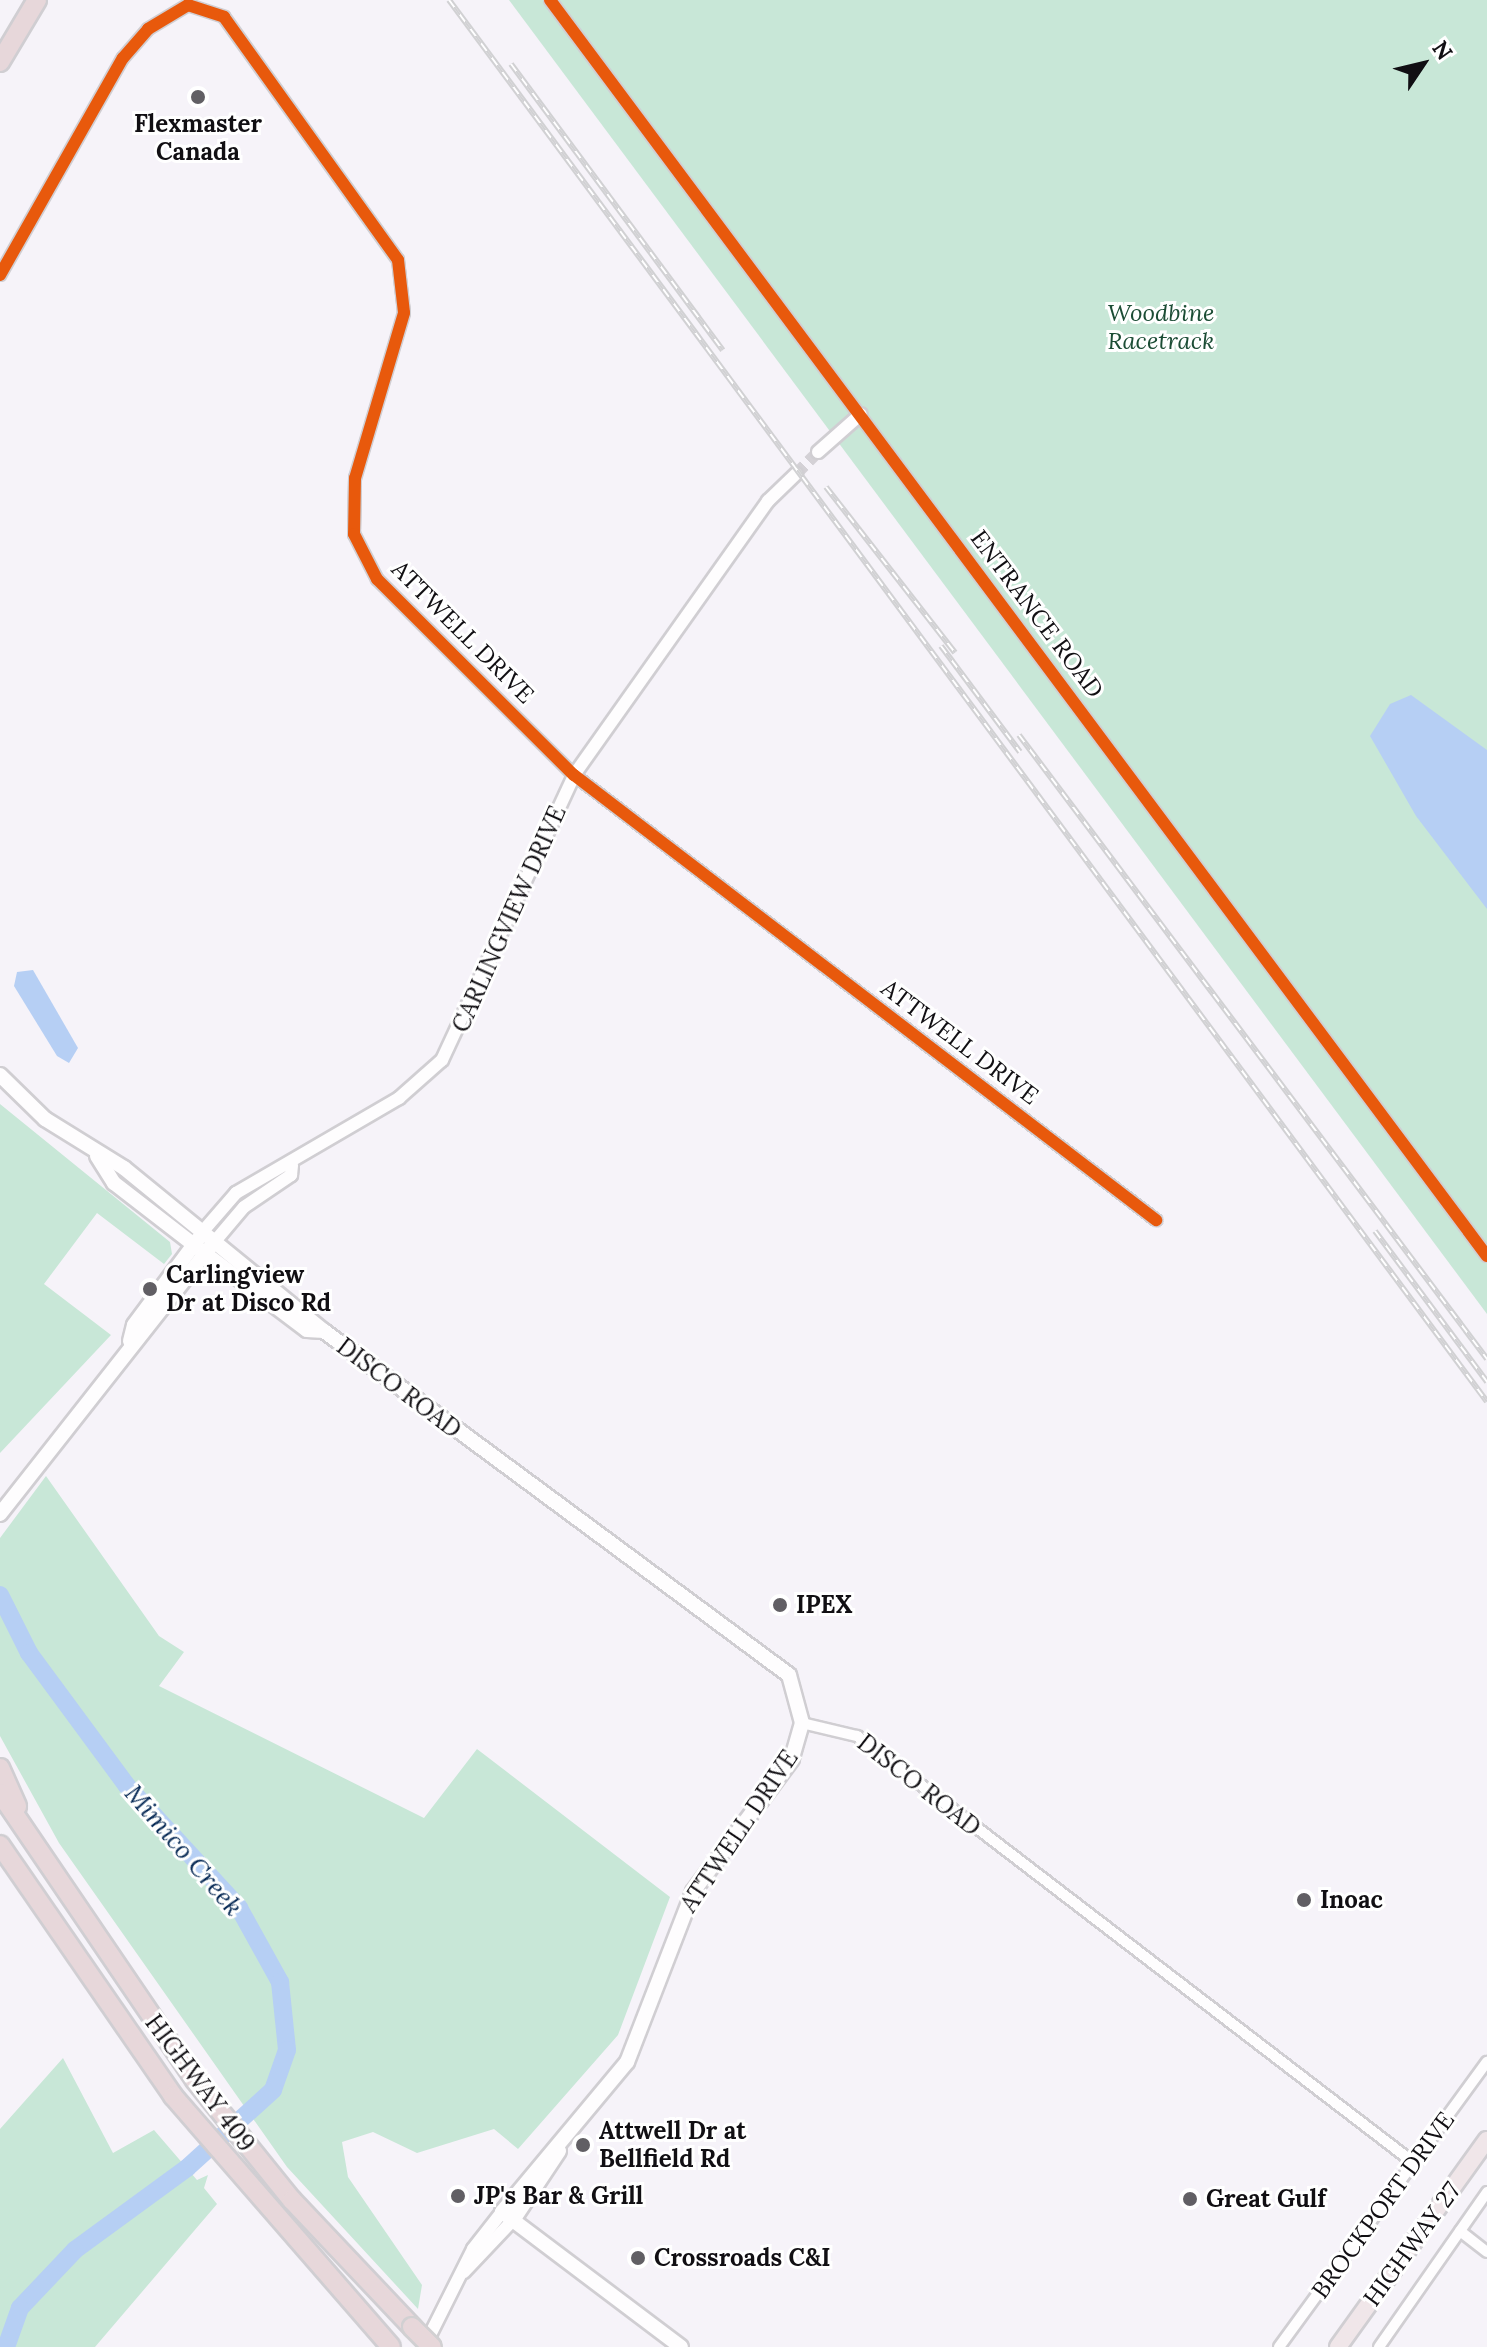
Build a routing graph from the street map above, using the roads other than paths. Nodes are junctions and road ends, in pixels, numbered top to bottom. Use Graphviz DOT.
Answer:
graph roads {
  1 [pos="37,0"];
  2 [pos="550,0"];
  3 [pos="0,62"];
  4 [pos="0,275"];
  5 [pos="861,414"];
  6 [pos="818,452"];
  7 [pos="796,474"];
  8 [pos="574,775"];
  9 [pos="0,1075"];
  10 [pos="97,1156"];
  11 [pos="292,1165"];
  12 [pos="1156,1220"];
  13 [pos="204,1230"];
  14 [pos="216,1240"];
  15 [pos="200,1249"];
  16 [pos="1487,1256"];
  17 [pos="324,1331"];
  18 [pos="0,1514"];
  19 [pos="802,1723"];
  20 [pos="0,1768"];
  21 [pos="0,1793"];
  22 [pos="28,1831"];
  23 [pos="0,1845"];
  24 [pos="1487,2062"];
  25 [pos="1487,2140"];
  26 [pos="1414,2163"];
  27 [pos="1487,2192"];
  28 [pos="507,2216"];
  29 [pos="1460,2231"];
  30 [pos="1487,2252"];
  31 [pos="391,2347"];
  32 [pos="424,2347"];
  33 [pos="432,2347"];
  34 [pos="681,2347"];
  35 [pos="1279,2347"];
  36 [pos="1338,2347"];
  37 [pos="1379,2347"];
  1 -- 3 [label="highway"];
  2 -- 5 [label="street, ENTRANCE ROAD"];
  4 -- 8 [label="street, ATTWELL DRIVE"];
  5 -- 6 [label="street"];
  5 -- 16 [label="street, ENTRANCE ROAD"];
  7 -- 8 [label="street, CARLINGVIEW DRIVE"];
  8 -- 11 [label="street, CARLINGVIEW DRIVE"];
  8 -- 12 [label="street, ATTWELL DRIVE"];
  9 -- 10 [label="main road, DISCO ROAD"];
  10 -- 13 [label="main road, DISCO ROAD"];
  10 -- 15 [label="main road, DISCO ROAD"];
  11 -- 13 [label="street, CARLINGVIEW DRIVE"];
  11 -- 14 [label="street, CARLINGVIEW DRIVE"];
  13 -- 14 [label="main road, DISCO ROAD"];
  13 -- 15 [label="main road, CARLINGVIEW DRIVE"];
  14 -- 15 [label="main road, CARLINGVIEW DRIVE"];
  14 -- 17 [label="main road, DISCO ROAD"];
  15 -- 17 [label="main road, DISCO ROAD"];
  15 -- 18 [label="main road, CARLINGVIEW DRIVE"];
  17 -- 19 [label="main road, DISCO ROAD"];
  19 -- 26 [label="street, DISCO ROAD"];
  19 -- 28 [label="main road, ATTWELL DRIVE"];
  20 -- 22 [label="highway"];
  21 -- 22 [label="highway, HIGHWAY 409"];
  22 -- 33 [label="highway, HIGHWAY 409, bridge"];
  23 -- 31 [label="highway, HIGHWAY 409"];
  24 -- 26 [label="street, BROCKPORT DRIVE"];
  25 -- 36 [label="main road, HIGHWAY 27"];
  26 -- 35 [label="street, BROCKPORT DRIVE"];
  27 -- 29 [label="street"];
  28 -- 32 [label="street, ATTWELL DRIVE"];
  28 -- 34 [label="main road"];
  29 -- 30 [label="street"];
  29 -- 37 [label="street"];
}
